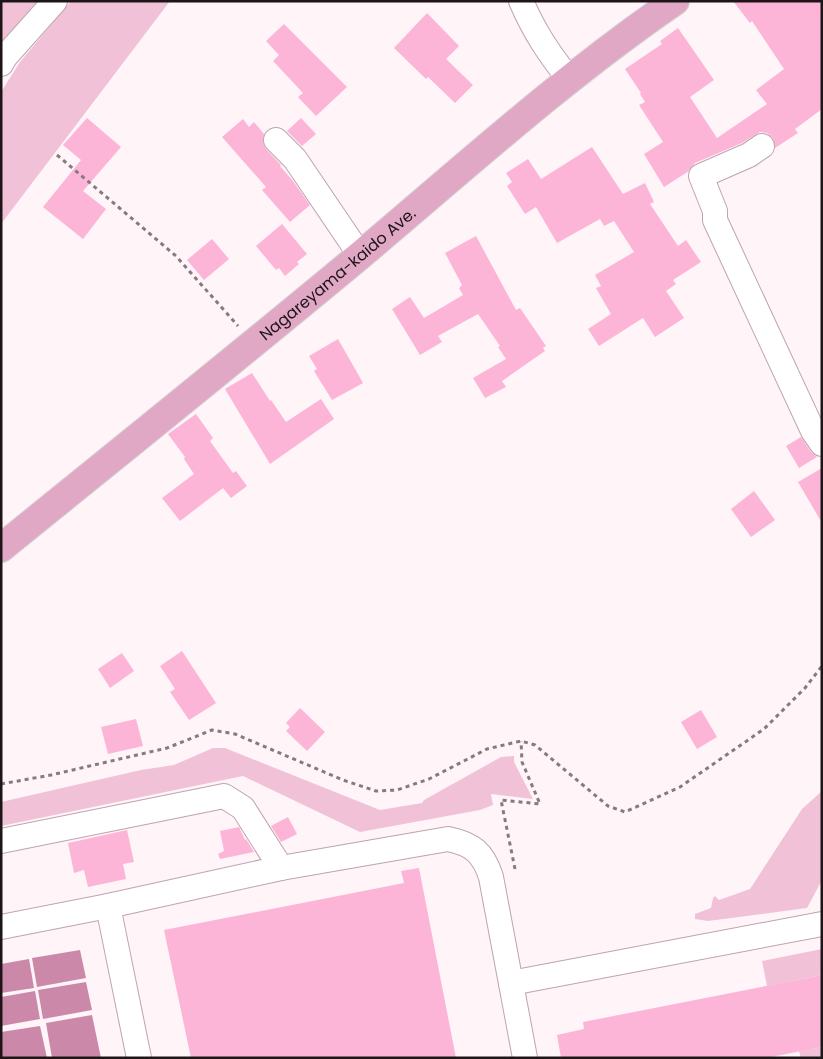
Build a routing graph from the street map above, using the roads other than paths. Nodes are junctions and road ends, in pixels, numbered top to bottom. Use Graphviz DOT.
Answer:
graph roads {
  1 [pos="55,1"];
  2 [pos="521,1"];
  3 [pos="675,1"];
  4 [pos="1,64"];
  5 [pos="569,79"];
  6 [pos="276,140"];
  7 [pos="762,146"];
  8 [pos="360,255"];
  9 [pos="822,444"];
  10 [pos="1,548"];
  11 [pos="1,841"];
  12 [pos="280,868"];
  13 [pos="108,906"];
  14 [pos="822,924"];
  15 [pos="1,926"];
  16 [pos="511,983"];
  17 [pos="139,1058"];
  18 [pos="526,1058"];
  1 -- 4 [label="street"];
  2 -- 5 [label="street"];
  3 -- 5 [label="main road, Nagareyama-kaido Ave."];
  5 -- 8 [label="main road, Nagareyama-kaido Ave."];
  6 -- 8 [label="street"];
  7 -- 9 [label="street"];
  8 -- 10 [label="main road, Nagareyama-kaido Ave."];
  11 -- 12 [label="street"];
  12 -- 13 [label="street"];
  12 -- 16 [label="street"];
  13 -- 15 [label="street"];
  13 -- 17 [label="street"];
  14 -- 16 [label="street"];
  16 -- 18 [label="street"];
}
